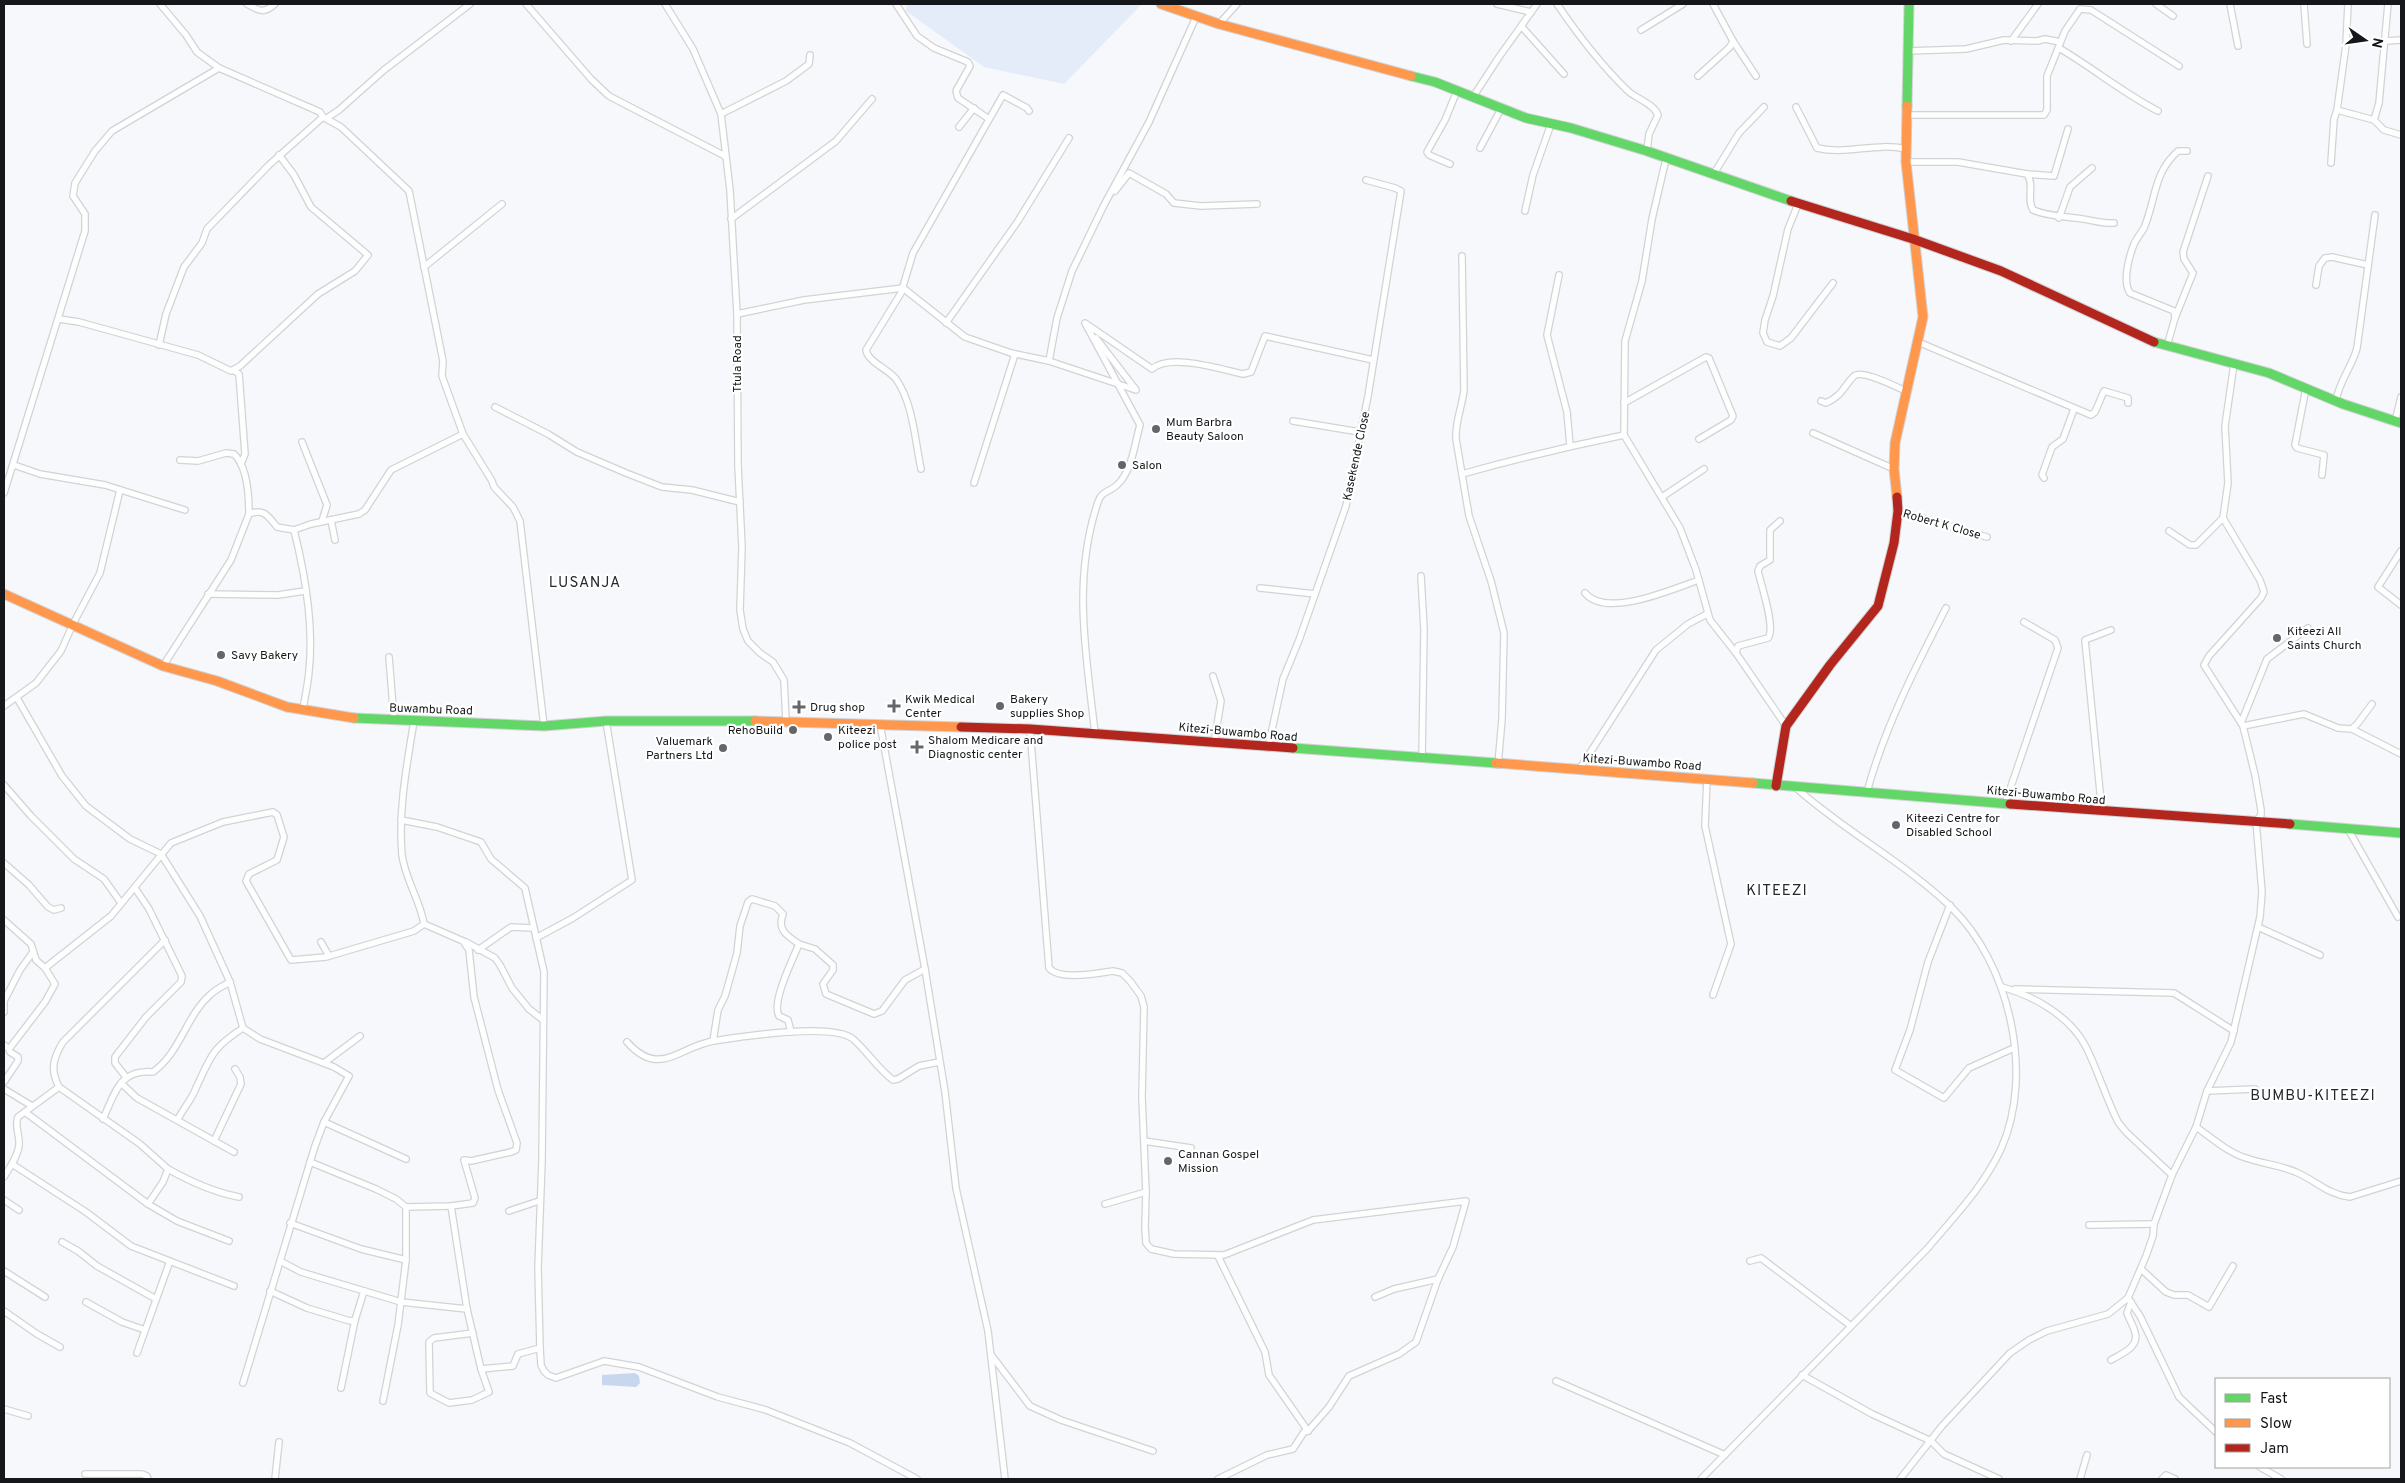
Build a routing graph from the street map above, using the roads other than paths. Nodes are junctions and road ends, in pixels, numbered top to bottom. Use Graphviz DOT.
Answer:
graph roads {
  1 [pos="160,4"];
  2 [pos="247,4"];
  3 [pos="275,4"];
  4 [pos="470,4"];
  5 [pos="526,4"];
  6 [pos="665,4"];
  7 [pos="896,4"];
  8 [pos="1161,4"];
  9 [pos="1237,4"];
  10 [pos="1497,4"];
  11 [pos="1537,4"];
  12 [pos="1557,4"];
  13 [pos="1683,4"];
  14 [pos="1713,4"];
  15 [pos="1909,4"];
  16 [pos="2038,4"];
  17 [pos="2156,4"];
  18 [pos="2230,4"];
  19 [pos="2304,4"];
  20 [pos="2348,4"];
  21 [pos="2388,4"];
  22 [pos="1531,12"];
  23 [pos="2173,16"];
  24 [pos="1196,17"];
  25 [pos="1219,24"];
  26 [pos="1522,27"];
  27 [pos="1641,30"];
  28 [pos="2011,40"];
  29 [pos="2401,40"];
  30 [pos="1733,41"];
  31 [pos="2386,41"];
  32 [pos="2307,44"];
  33 [pos="2060,45"];
  34 [pos="2238,46"];
  35 [pos="1908,51"];
  36 [pos="810,55"];
  37 [pos="2179,66"];
  38 [pos="219,68"];
  39 [pos="1564,74"];
  40 [pos="1698,76"];
  41 [pos="1756,76"];
  42 [pos="1457,91"];
  43 [pos="1473,97"];
  44 [pos="872,99"];
  45 [pos="1764,107"];
  46 [pos="1796,107"];
  47 [pos="974,108"];
  48 [pos="1501,109"];
  49 [pos="2337,110"];
  50 [pos="1029,111"];
  51 [pos="2158,112"];
  52 [pos="721,114"];
  53 [pos="1906,115"];
  54 [pos="325,118"];
  55 [pos="989,119"];
  56 [pos="2374,120"];
  57 [pos="1551,124"];
  58 [pos="959,127"];
  59 [pos="2068,130"];
  60 [pos="2401,135"];
  61 [pos="1069,138"];
  62 [pos="1480,148"];
  63 [pos="1906,149"];
  64 [pos="1647,151"];
  65 [pos="2187,151"];
  66 [pos="279,155"];
  67 [pos="725,156"];
  68 [pos="1666,159"];
  69 [pos="1906,162"];
  70 [pos="2331,162"];
  71 [pos="1450,164"];
  72 [pos="2092,168"];
  73 [pos="2027,174"];
  74 [pos="1714,175"];
  75 [pos="2208,176"];
  76 [pos="1366,180"];
  77 [pos="502,204"];
  78 [pos="1257,204"];
  79 [pos="1798,204"];
  80 [pos="1104,205"];
  81 [pos="1525,211"];
  82 [pos="2375,215"];
  83 [pos="2059,218"];
  84 [pos="731,219"];
  85 [pos="2114,223"];
  86 [pos="1913,239"];
  87 [pos="1462,256"];
  88 [pos="2368,265"];
  89 [pos="424,267"];
  90 [pos="1559,275"];
  91 [pos="1833,283"];
  92 [pos="2316,286"];
  93 [pos="903,288"];
  94 [pos="737,314"];
  95 [pos="2175,318"];
  96 [pos="59,319"];
  97 [pos="946,323"];
  98 [pos="1085,323"];
  99 [pos="1918,342"];
  100 [pos="159,345"];
  101 [pos="2167,346"];
  102 [pos="1015,354"];
  103 [pos="1374,360"];
  104 [pos="1049,361"];
  105 [pos="2234,364"];
  106 [pos="233,370"];
  107 [pos="2306,388"];
  108 [pos="1906,392"];
  109 [pos="2401,397"];
  110 [pos="1821,401"];
  111 [pos="2336,401"];
  112 [pos="1624,403"];
  113 [pos="2128,404"];
  114 [pos="495,407"];
  115 [pos="2074,409"];
  116 [pos="1292,421"];
  117 [pos="2398,422"];
  118 [pos="1360,432"];
  119 [pos="1812,433"];
  120 [pos="463,434"];
  121 [pos="1624,435"];
  122 [pos="1699,439"];
  123 [pos="302,442"];
  124 [pos="1570,446"];
  125 [pos="180,460"];
  126 [pos="240,464"];
  127 [pos="1704,468"];
  128 [pos="921,469"];
  129 [pos="1894,469"];
  130 [pos="11,470"];
  131 [pos="1462,474"];
  132 [pos="2322,475"];
  133 [pos="2044,478"];
  134 [pos="974,483"];
  135 [pos="120,490"];
  136 [pos="4,493"];
  137 [pos="1662,497"];
  138 [pos="740,502"];
  139 [pos="185,510"];
  140 [pos="1898,511"];
  141 [pos="249,514"];
  142 [pos="2223,518"];
  143 [pos="331,520"];
  144 [pos="322,521"];
  145 [pos="1780,521"];
  146 [pos="294,530"];
  147 [pos="2169,531"];
  148 [pos="1986,537"];
  149 [pos="335,540"];
  150 [pos="2401,551"];
  151 [pos="1421,576"];
  152 [pos="1699,580"];
  153 [pos="1260,588"];
  154 [pos="305,591"];
  155 [pos="1584,593"];
  156 [pos="4,594"];
  157 [pos="208,594"];
  158 [pos="1315,594"];
  159 [pos="2401,605"];
  160 [pos="1946,608"];
  161 [pos="1707,614"];
  162 [pos="2024,622"];
  163 [pos="72,624"];
  164 [pos="2308,628"];
  165 [pos="2111,630"];
  166 [pos="1736,653"];
  167 [pos="389,657"];
  168 [pos="163,666"];
  169 [pos="1213,676"];
  170 [pos="17,698"];
  171 [pos="2372,704"];
  172 [pos="4,706"];
  173 [pos="303,709"];
  174 [pos="394,720"];
  175 [pos="414,721"];
  176 [pos="606,721"];
  177 [pos="786,722"];
  178 [pos="880,724"];
  179 [pos="2242,724"];
  180 [pos="544,726"];
  181 [pos="1786,726"];
  182 [pos="1030,729"];
  183 [pos="2352,729"];
  184 [pos="1094,733"];
  185 [pos="1214,743"];
  186 [pos="1268,748"];
  187 [pos="2401,754"];
  188 [pos="1422,759"];
  189 [pos="1498,765"];
  190 [pos="1579,770"];
  191 [pos="1707,779"];
  192 [pos="4,785"];
  193 [pos="1776,786"];
  194 [pos="1795,787"];
  195 [pos="1867,792"];
  196 [pos="2005,804"];
  197 [pos="2102,812"];
  198 [pos="402,820"];
  199 [pos="2256,821"];
  200 [pos="2348,829"];
  201 [pos="2401,833"];
  202 [pos="161,854"];
  203 [pos="4,863"];
  204 [pos="134,888"];
  205 [pos="121,904"];
  206 [pos="1950,906"];
  207 [pos="61,908"];
  208 [pos="2398,917"];
  209 [pos="4,920"];
  210 [pos="424,924"];
  211 [pos="2258,927"];
  212 [pos="533,928"];
  213 [pos="536,938"];
  214 [pos="165,940"];
  215 [pos="464,941"];
  216 [pos="321,942"];
  217 [pos="799,944"];
  218 [pos="478,950"];
  219 [pos="34,952"];
  220 [pos="2320,955"];
  221 [pos="329,956"];
  222 [pos="45,968"];
  223 [pos="926,968"];
  224 [pos="230,982"];
  225 [pos="2002,987"];
  226 [pos="6,988"];
  227 [pos="2010,989"];
  228 [pos="1712,995"];
  229 [pos="4,1002"];
  230 [pos="4,1012"];
  231 [pos="543,1020"];
  232 [pos="243,1028"];
  233 [pos="2234,1031"];
  234 [pos="791,1032"];
  235 [pos="360,1036"];
  236 [pos="712,1041"];
  237 [pos="627,1042"];
  238 [pos="7,1047"];
  239 [pos="2014,1048"];
  240 [pos="939,1062"];
  241 [pos="324,1063"];
  242 [pos="235,1069"];
  243 [pos="126,1077"];
  244 [pos="4,1082"];
  245 [pos="122,1083"];
  246 [pos="59,1087"];
  247 [pos="4,1089"];
  248 [pos="2255,1089"];
  249 [pos="2207,1091"];
  250 [pos="32,1106"];
  251 [pos="25,1112"];
  252 [pos="103,1119"];
  253 [pos="178,1119"];
  254 [pos="324,1122"];
  255 [pos="2196,1127"];
  256 [pos="214,1141"];
  257 [pos="1144,1141"];
  258 [pos="1191,1148"];
  259 [pos="234,1152"];
  260 [pos="406,1159"];
  261 [pos="310,1162"];
  262 [pos="12,1164"];
  263 [pos="168,1169"];
  264 [pos="2172,1175"];
  265 [pos="4,1178"];
  266 [pos="2401,1181"];
  267 [pos="1146,1192"];
  268 [pos="239,1197"];
  269 [pos="4,1200"];
  270 [pos="539,1201"];
  271 [pos="148,1204"];
  272 [pos="1105,1204"];
  273 [pos="406,1206"];
  274 [pos="452,1206"];
  275 [pos="19,1210"];
  276 [pos="509,1211"];
  277 [pos="290,1223"];
  278 [pos="2154,1224"];
  279 [pos="2089,1225"];
  280 [pos="229,1241"];
  281 [pos="62,1242"];
  282 [pos="1218,1256"];
  283 [pos="406,1260"];
  284 [pos="170,1261"];
  285 [pos="280,1261"];
  286 [pos="1750,1261"];
  287 [pos="2233,1266"];
  288 [pos="2141,1269"];
  289 [pos="4,1271"];
  290 [pos="1438,1279"];
  291 [pos="234,1286"];
  292 [pos="364,1291"];
  293 [pos="270,1292"];
  294 [pos="45,1297"];
  295 [pos="1375,1297"];
  296 [pos="156,1299"];
  297 [pos="2130,1300"];
  298 [pos="86,1302"];
  299 [pos="400,1302"];
  300 [pos="467,1309"];
  301 [pos="4,1310"];
  302 [pos="355,1320"];
  303 [pos="1851,1326"];
  304 [pos="146,1330"];
  305 [pos="473,1332"];
  306 [pos="60,1346"];
  307 [pos="540,1348"];
  308 [pos="137,1353"];
  309 [pos="991,1354"];
  310 [pos="2111,1360"];
  311 [pos="481,1368"];
  312 [pos="1802,1375"];
  313 [pos="1556,1381"];
  314 [pos="243,1383"];
  315 [pos="341,1388"];
  316 [pos="384,1401"];
  317 [pos="4,1409"];
  318 [pos="28,1416"];
  319 [pos="1308,1431"];
  320 [pos="2215,1431"];
  321 [pos="1931,1441"];
  322 [pos="279,1442"];
  323 [pos="1154,1451"];
  324 [pos="1725,1455"];
  325 [pos="2087,1455"];
  326 [pos="2262,1468"];
  327 [pos="85,1474"];
  328 [pos="148,1479"];
  329 [pos="275,1479"];
  330 [pos="917,1479"];
  331 [pos="1005,1479"];
  332 [pos="1218,1479"];
  333 [pos="1701,1479"];
  334 [pos="1900,1479"];
  335 [pos="1999,1479"];
  336 [pos="2080,1479"];
  337 [pos="2162,1479"];
  338 [pos="2176,1479"];
  339 [pos="2281,1479"];
  1 -- 38 [label="street"];
  2 -- 3 [label="street"];
  4 -- 54 [label="street"];
  5 -- 67 [label="street"];
  6 -- 52 [label="street, Ttula Road"];
  7 -- 47 [label="street"];
  8 -- 24 [label="street"];
  9 -- 25 [label="street"];
  10 -- 22 [label="street"];
  11 -- 22 [label="street"];
  12 -- 64 [label="street"];
  13 -- 27 [label="street"];
  14 -- 30 [label="street"];
  15 -- 35 [label="street"];
  16 -- 28 [label="street"];
  17 -- 23 [label="street"];
  18 -- 34 [label="street"];
  19 -- 32 [label="street"];
  20 -- 49 [label="street"];
  21 -- 31 [label="street"];
  22 -- 26 [label="street"];
  24 -- 25 [label="street"];
  24 -- 80 [label="street"];
  25 -- 42 [label="street"];
  26 -- 39 [label="street"];
  26 -- 43 [label="street"];
  28 -- 33 [label="street"];
  28 -- 35 [label="street"];
  29 -- 31 [label="street"];
  30 -- 40 [label="street"];
  30 -- 41 [label="street"];
  31 -- 56 [label="street"];
  33 -- 37 [label="street"];
  33 -- 51 [label="street"];
  33 -- 53 [label="street"];
  35 -- 53 [label="street"];
  36 -- 52 [label="street"];
  38 -- 54 [label="street"];
  38 -- 96 [label="street"];
  42 -- 43 [label="street"];
  42 -- 71 [label="street"];
  43 -- 48 [label="street"];
  44 -- 84 [label="street"];
  45 -- 74 [label="street"];
  46 -- 63 [label="street"];
  47 -- 55 [label="street"];
  47 -- 58 [label="street"];
  48 -- 57 [label="street"];
  48 -- 62 [label="street"];
  49 -- 56 [label="street"];
  49 -- 70 [label="street"];
  50 -- 55 [label="street"];
  52 -- 67 [label="street, Ttula Road"];
  53 -- 63 [label="street"];
  54 -- 66 [label="street"];
  54 -- 89 [label="street"];
  55 -- 93 [label="street"];
  56 -- 60 [label="street"];
  57 -- 64 [label="street"];
  57 -- 81 [label="street"];
  59 -- 73 [label="street"];
  61 -- 97 [label="street"];
  63 -- 69 [label="street"];
  64 -- 68 [label="street"];
  65 -- 95 [label="street"];
  66 -- 100 [label="street"];
  66 -- 106 [label="street"];
  67 -- 84 [label="street, Ttula Road"];
  68 -- 74 [label="street"];
  68 -- 112 [label="street"];
  69 -- 73 [label="street"];
  69 -- 86 [label="street"];
  72 -- 83 [label="street"];
  73 -- 83 [label="street"];
  74 -- 79 [label="street"];
  75 -- 95 [label="street"];
  76 -- 103 [label="street, Kasekende Close"];
  77 -- 89 [label="street"];
  78 -- 80 [label="street"];
  79 -- 86 [label="street"];
  79 -- 91 [label="street"];
  80 -- 104 [label="street"];
  82 -- 88 [label="street"];
  83 -- 85 [label="street"];
  84 -- 94 [label="street, Ttula Road"];
  86 -- 99 [label="street"];
  86 -- 101 [label="street"];
  87 -- 131 [label="street"];
  88 -- 92 [label="street"];
  88 -- 111 [label="street"];
  89 -- 120 [label="street"];
  90 -- 124 [label="street"];
  93 -- 94 [label="street"];
  93 -- 97 [label="street"];
  93 -- 128 [label="street"];
  94 -- 138 [label="street, Ttula Road"];
  95 -- 101 [label="street"];
  96 -- 100 [label="street"];
  96 -- 130 [label="street"];
  97 -- 102 [label="street"];
  98 -- 103 [label="street"];
  98 -- 104 [label="street"];
  98 -- 184 [label="street"];
  99 -- 108 [label="street"];
  99 -- 115 [label="street"];
  100 -- 106 [label="street"];
  101 -- 105 [label="street"];
  102 -- 104 [label="street"];
  102 -- 134 [label="street"];
  103 -- 118 [label="street, Kasekende Close"];
  105 -- 107 [label="street"];
  105 -- 142 [label="street"];
  106 -- 126 [label="street"];
  107 -- 111 [label="street"];
  107 -- 132 [label="street"];
  108 -- 110 [label="street"];
  108 -- 129 [label="street"];
  109 -- 117 [label="street"];
  111 -- 117 [label="street"];
  112 -- 121 [label="street"];
  112 -- 122 [label="street"];
  113 -- 115 [label="street"];
  114 -- 138 [label="street"];
  115 -- 133 [label="street"];
  116 -- 118 [label="street"];
  118 -- 158 [label="street, Kasekende Close"];
  119 -- 129 [label="street"];
  120 -- 143 [label="street"];
  120 -- 180 [label="street"];
  121 -- 124 [label="street"];
  121 -- 137 [label="street"];
  123 -- 144 [label="street"];
  124 -- 131 [label="street"];
  125 -- 126 [label="street"];
  126 -- 141 [label="street"];
  127 -- 137 [label="street"];
  129 -- 140 [label="street"];
  130 -- 135 [label="street"];
  130 -- 136 [label="street"];
  131 -- 189 [label="street"];
  135 -- 139 [label="street"];
  135 -- 163 [label="street"];
  137 -- 152 [label="street"];
  138 -- 177 [label="street, Ttula Road"];
  140 -- 148 [label="street, Robert K Close"];
  140 -- 181 [label="street"];
  141 -- 146 [label="street"];
  141 -- 157 [label="street"];
  142 -- 147 [label="street"];
  142 -- 179 [label="street"];
  143 -- 144 [label="street"];
  143 -- 149 [label="street"];
  144 -- 146 [label="street"];
  145 -- 166 [label="street"];
  146 -- 154 [label="street"];
  150 -- 159 [label="street"];
  151 -- 188 [label="street"];
  152 -- 155 [label="street"];
  152 -- 161 [label="street"];
  153 -- 158 [label="street"];
  154 -- 157 [label="street"];
  154 -- 173 [label="street"];
  156 -- 163 [label="street, Buwambu Road"];
  157 -- 168 [label="street"];
  158 -- 186 [label="street, Kasekende Close"];
  160 -- 195 [label="street"];
  161 -- 166 [label="street"];
  161 -- 190 [label="street"];
  162 -- 196 [label="street"];
  163 -- 168 [label="street, Buwambu Road"];
  163 -- 170 [label="street"];
  164 -- 179 [label="street"];
  165 -- 197 [label="street"];
  166 -- 181 [label="street"];
  167 -- 174 [label="street"];
  168 -- 173 [label="street, Buwambu Road"];
  169 -- 185 [label="street"];
  170 -- 172 [label="street"];
  170 -- 202 [label="street"];
  171 -- 183 [label="street"];
  173 -- 174 [label="street, Buwambu Road"];
  174 -- 175 [label="street, Buwambu Road"];
  175 -- 180 [label="street, Buwambu Road"];
  175 -- 198 [label="street"];
  176 -- 177 [label="street, Buwambu Road"];
  176 -- 180 [label="street, Buwambu Road"];
  176 -- 213 [label="street"];
  177 -- 178 [label="street, Buwambu Road"];
  178 -- 182 [label="street, Kitezi-Buwambo Road"];
  178 -- 223 [label="street"];
  179 -- 183 [label="street"];
  179 -- 199 [label="street"];
  181 -- 193 [label="street"];
  182 -- 184 [label="street, Kitezi-Buwambo Road"];
  182 -- 257 [label="street"];
  183 -- 187 [label="street"];
  184 -- 185 [label="street, Kitezi-Buwambo Road"];
  185 -- 186 [label="street, Kitezi-Buwambo Road"];
  186 -- 188 [label="street, Kitezi-Buwambo Road"];
  188 -- 189 [label="street, Kitezi-Buwambo Road"];
  189 -- 190 [label="street, Kitezi-Buwambo Road"];
  190 -- 191 [label="street, Kitezi-Buwambo Road"];
  191 -- 193 [label="street, Kitezi-Buwambo Road"];
  191 -- 228 [label="street"];
  192 -- 205 [label="street"];
  193 -- 194 [label="street, Kitezi-Buwambo Road"];
  194 -- 195 [label="street, Kitezi-Buwambo Road"];
  194 -- 206 [label="street"];
  195 -- 196 [label="street, Kitezi-Buwambo Road"];
  196 -- 197 [label="street, Kitezi-Buwambo Road"];
  197 -- 199 [label="street, Kitezi-Buwambo Road"];
  198 -- 210 [label="street"];
  198 -- 212 [label="street"];
  199 -- 200 [label="street, Kitezi-Buwambo Road"];
  199 -- 211 [label="street"];
  200 -- 201 [label="street, Kitezi-Buwambo Road"];
  200 -- 208 [label="street"];
  202 -- 204 [label="street"];
  202 -- 221 [label="street"];
  202 -- 224 [label="street"];
  203 -- 207 [label="street"];
  204 -- 205 [label="street"];
  204 -- 214 [label="street"];
  205 -- 222 [label="street"];
  206 -- 225 [label="street"];
  206 -- 239 [label="street"];
  209 -- 219 [label="street"];
  210 -- 215 [label="street"];
  210 -- 221 [label="street"];
  211 -- 220 [label="street"];
  211 -- 233 [label="street"];
  212 -- 213 [label="street"];
  212 -- 218 [label="street"];
  213 -- 231 [label="street"];
  214 -- 243 [label="street"];
  214 -- 246 [label="street"];
  215 -- 218 [label="street"];
  215 -- 274 [label="street"];
  216 -- 221 [label="street"];
  217 -- 223 [label="street"];
  217 -- 234 [label="street"];
  217 -- 236 [label="street"];
  218 -- 231 [label="street"];
  219 -- 222 [label="street"];
  219 -- 226 [label="street"];
  222 -- 238 [label="street"];
  223 -- 240 [label="street"];
  224 -- 232 [label="street"];
  224 -- 243 [label="street"];
  225 -- 227 [label="street"];
  225 -- 239 [label="street"];
  226 -- 229 [label="street"];
  227 -- 233 [label="street"];
  227 -- 264 [label="street"];
  229 -- 230 [label="street"];
  231 -- 270 [label="street"];
  232 -- 241 [label="street"];
  232 -- 253 [label="street"];
  233 -- 249 [label="street"];
  234 -- 236 [label="street"];
  234 -- 240 [label="street"];
  235 -- 241 [label="street"];
  236 -- 237 [label="street"];
  238 -- 244 [label="street"];
  239 -- 303 [label="street"];
  240 -- 309 [label="street"];
  241 -- 254 [label="street"];
  242 -- 256 [label="street"];
  243 -- 245 [label="street"];
  245 -- 252 [label="street"];
  245 -- 253 [label="street"];
  246 -- 250 [label="street"];
  246 -- 252 [label="street"];
  247 -- 250 [label="street"];
  248 -- 249 [label="street"];
  249 -- 255 [label="street"];
  250 -- 251 [label="street"];
  251 -- 262 [label="street"];
  251 -- 271 [label="street"];
  252 -- 263 [label="street"];
  253 -- 256 [label="street"];
  254 -- 260 [label="street"];
  254 -- 261 [label="street"];
  255 -- 264 [label="street"];
  255 -- 266 [label="street"];
  256 -- 259 [label="street"];
  257 -- 258 [label="street"];
  257 -- 267 [label="street"];
  261 -- 273 [label="street"];
  261 -- 277 [label="street"];
  262 -- 265 [label="street"];
  262 -- 284 [label="street"];
  263 -- 268 [label="street"];
  263 -- 271 [label="street"];
  264 -- 278 [label="street"];
  267 -- 272 [label="street"];
  267 -- 282 [label="street"];
  269 -- 275 [label="street"];
  270 -- 276 [label="street"];
  270 -- 307 [label="street"];
  271 -- 280 [label="street"];
  273 -- 274 [label="street"];
  273 -- 283 [label="street"];
  274 -- 300 [label="street"];
  277 -- 283 [label="street"];
  277 -- 285 [label="street"];
  278 -- 279 [label="street"];
  278 -- 288 [label="street"];
  281 -- 296 [label="street"];
  282 -- 290 [label="street"];
  282 -- 319 [label="street"];
  283 -- 299 [label="street"];
  284 -- 291 [label="street"];
  284 -- 296 [label="street"];
  285 -- 292 [label="street"];
  285 -- 293 [label="street"];
  286 -- 303 [label="street"];
  287 -- 288 [label="street"];
  288 -- 297 [label="street"];
  289 -- 294 [label="street"];
  290 -- 295 [label="street"];
  290 -- 319 [label="street"];
  292 -- 299 [label="street"];
  292 -- 302 [label="street"];
  293 -- 302 [label="street"];
  293 -- 314 [label="street"];
  296 -- 304 [label="street"];
  297 -- 310 [label="street"];
  297 -- 320 [label="street"];
  297 -- 321 [label="street"];
  298 -- 304 [label="street"];
  299 -- 300 [label="street"];
  299 -- 316 [label="street"];
  300 -- 305 [label="street"];
  301 -- 306 [label="street"];
  302 -- 315 [label="street"];
  303 -- 312 [label="street"];
  304 -- 308 [label="street"];
  305 -- 311 [label="street"];
  305 -- 311 [label="street"];
  307 -- 311 [label="street"];
  307 -- 330 [label="street"];
  309 -- 323 [label="street"];
  309 -- 331 [label="street"];
  312 -- 321 [label="street"];
  312 -- 324 [label="street"];
  313 -- 324 [label="street"];
  317 -- 318 [label="street"];
  319 -- 332 [label="street"];
  321 -- 334 [label="street"];
  321 -- 335 [label="street"];
  322 -- 329 [label="street"];
  324 -- 333 [label="street"];
  325 -- 336 [label="street"];
  326 -- 339 [label="street"];
  327 -- 328 [label="street"];
  337 -- 338 [label="street"];
}
